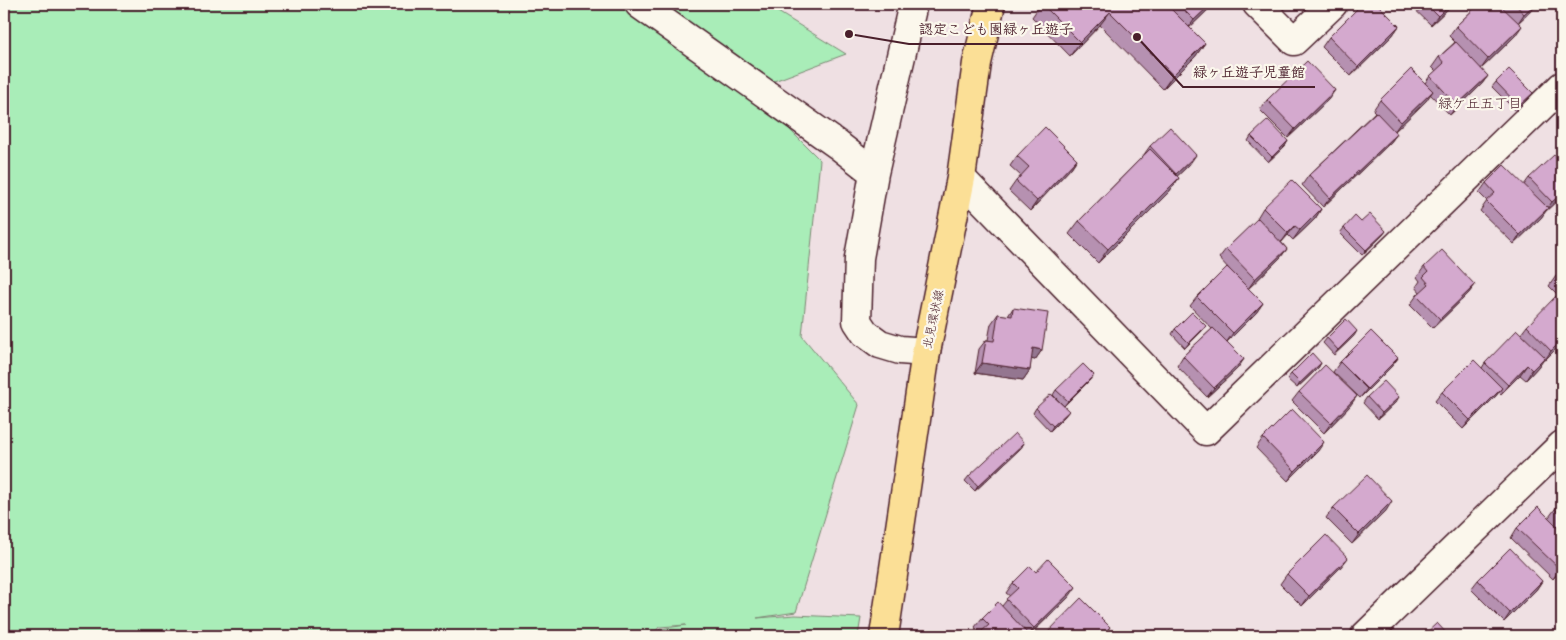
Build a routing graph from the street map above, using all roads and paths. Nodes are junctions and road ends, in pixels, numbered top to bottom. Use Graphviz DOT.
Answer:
graph roads {
  1 [pos="639,4"];
  2 [pos="913,4"];
  3 [pos="990,4"];
  4 [pos="1257,4"];
  5 [pos="1333,4"];
  6 [pos="1562,86"];
  7 [pos="874,173"];
  8 [pos="961,178"];
  9 [pos="926,352"];
  10 [pos="1562,445"];
  11 [pos="884,636"];
  12 [pos="1365,636"];
  1 -- 7 [label="street"];
  2 -- 7 [label="street"];
  3 -- 8 [label="main road, 北見環状線"];
  4 -- 5 [label="street"];
  6 -- 8 [label="street"];
  7 -- 9 [label="street"];
  8 -- 9 [label="main road, 北見環状線"];
  9 -- 11 [label="main road, 北見環状線"];
  10 -- 12 [label="street"];
}
